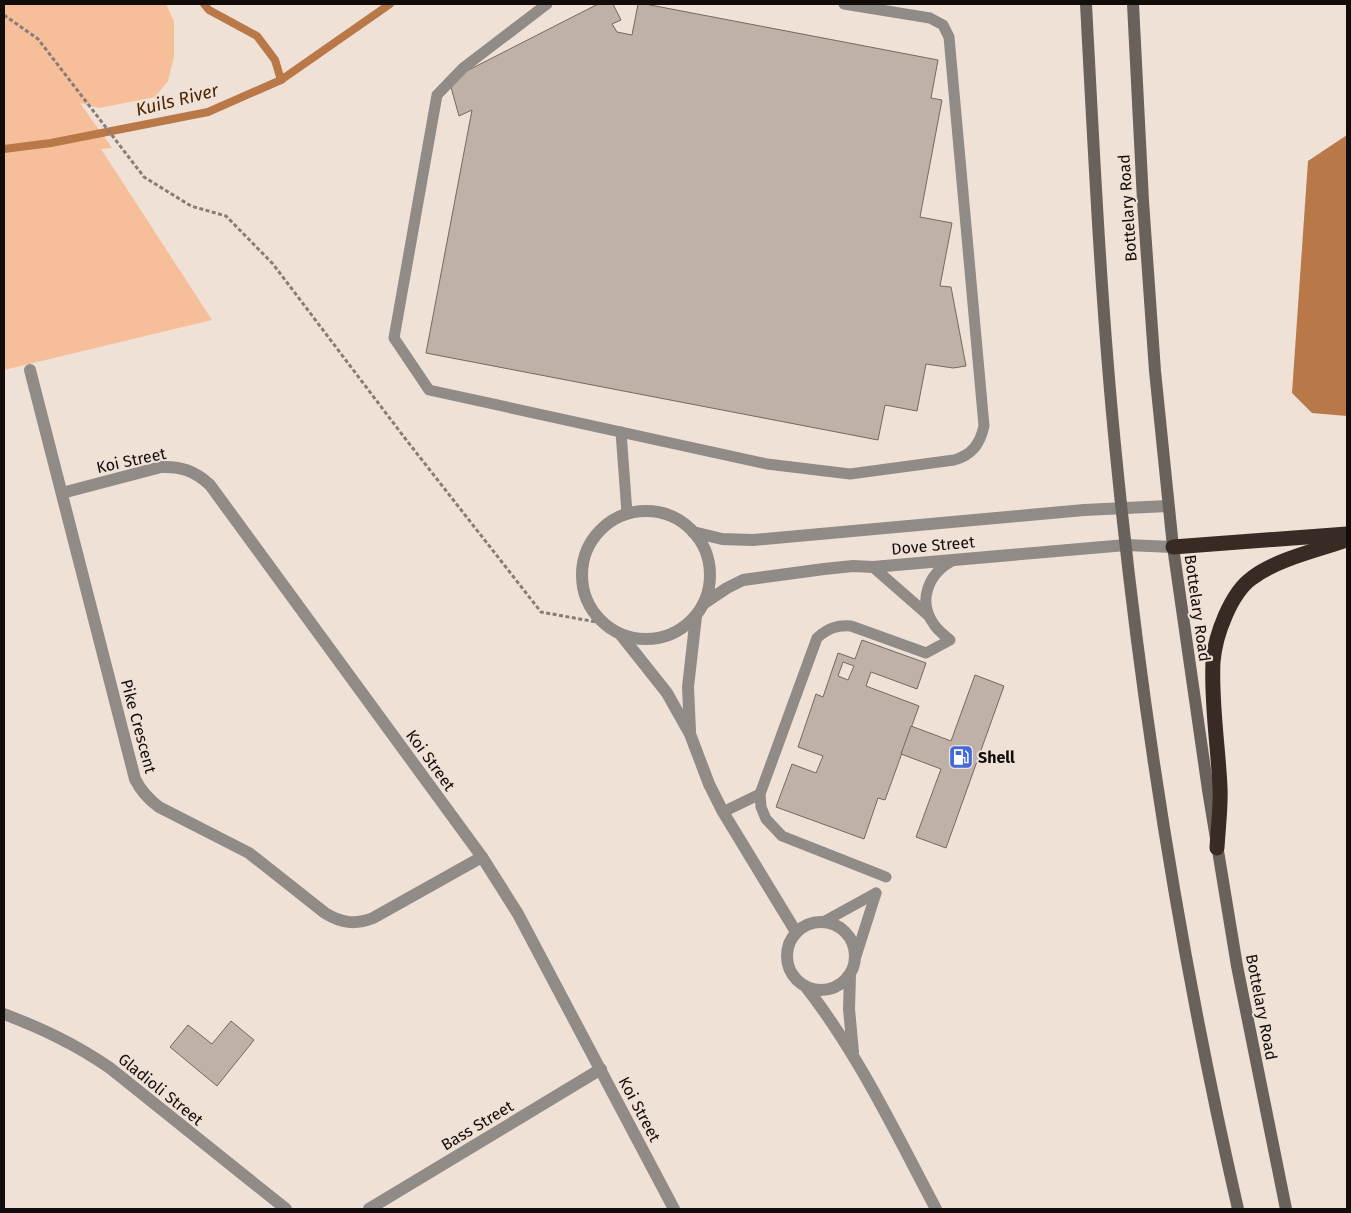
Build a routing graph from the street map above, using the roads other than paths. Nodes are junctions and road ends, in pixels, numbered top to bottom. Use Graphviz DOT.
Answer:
graph roads {
  1 [pos="548,4"];
  2 [pos="844,4"];
  3 [pos="1086,4"];
  4 [pos="1133,5"];
  5 [pos="30,370"];
  6 [pos="621,432"];
  7 [pos="62,493"];
  8 [pos="1168,506"];
  9 [pos="1122,509"];
  10 [pos="627,513"];
  11 [pos="693,532"];
  12 [pos="1347,534"];
  13 [pos="1347,540"];
  14 [pos="1126,545"];
  15 [pos="1173,547"];
  16 [pos="954,560"];
  17 [pos="874,567"];
  18 [pos="703,604"];
  19 [pos="696,616"];
  20 [pos="930,618"];
  21 [pos="622,635"];
  22 [pos="690,734"];
  23 [pos="760,794"];
  24 [pos="723,812"];
  25 [pos="1217,848"];
  26 [pos="482,857"];
  27 [pos="886,877"];
  28 [pos="825,921"];
  29 [pos="796,932"];
  30 [pos="856,956"];
  31 [pos="850,974"];
  32 [pos="806,987"];
  33 [pos="4,1014"];
  34 [pos="853,1054"];
  35 [pos="601,1069"];
  36 [pos="286,1209"];
  37 [pos="369,1209"];
  38 [pos="674,1209"];
  39 [pos="936,1209"];
  40 [pos="1238,1209"];
  41 [pos="1286,1209"];
  1 -- 6 [label="lane"];
  2 -- 6 [label="lane"];
  3 -- 9 [label="main road, Bottelary Road"];
  4 -- 8 [label="main road, Bottelary Road"];
  5 -- 7 [label="street, Pike Crescent"];
  6 -- 10 [label="lane"];
  7 -- 26 [label="street, Koi Street"];
  7 -- 26 [label="street, Pike Crescent"];
  8 -- 9 [label="street, Dove Street"];
  8 -- 15 [label="main road, Bottelary Road"];
  9 -- 11 [label="street, Dove Street"];
  9 -- 14 [label="main road, Bottelary Road"];
  10 -- 11 [label="street, Dove Street"];
  10 -- 21 [label="street, Dove Street"];
  11 -- 18 [label="street, Dove Street"];
  12 -- 15 [label="highway"];
  13 -- 25 [label="highway"];
  14 -- 15 [label="street, Dove Street"];
  14 -- 16 [label="street, Dove Street"];
  14 -- 40 [label="main road, Bottelary Road"];
  15 -- 25 [label="main road, Bottelary Road"];
  16 -- 17 [label="street, Dove Street"];
  16 -- 20 [label="lane"];
  17 -- 18 [label="street, Dove Street"];
  17 -- 20 [label="lane"];
  18 -- 19 [label="street, Dove Street"];
  19 -- 21 [label="street, Dove Street"];
  19 -- 22 [label="street"];
  20 -- 23 [label="lane"];
  21 -- 22 [label="street"];
  22 -- 24 [label="street"];
  23 -- 24 [label="lane"];
  23 -- 27 [label="lane"];
  24 -- 29 [label="street"];
  25 -- 41 [label="main road, Bottelary Road"];
  26 -- 35 [label="street, Koi Street"];
  28 -- 29 [label="street"];
  28 -- 30 [label="street"];
  28 -- 30 [label="lane"];
  29 -- 32 [label="street"];
  30 -- 31 [label="street"];
  31 -- 32 [label="street"];
  31 -- 34 [label="street"];
  32 -- 34 [label="street"];
  33 -- 36 [label="street, Gladioli Street"];
  34 -- 39 [label="street"];
  35 -- 37 [label="street, Bass Street"];
  35 -- 38 [label="street, Koi Street"];
}
